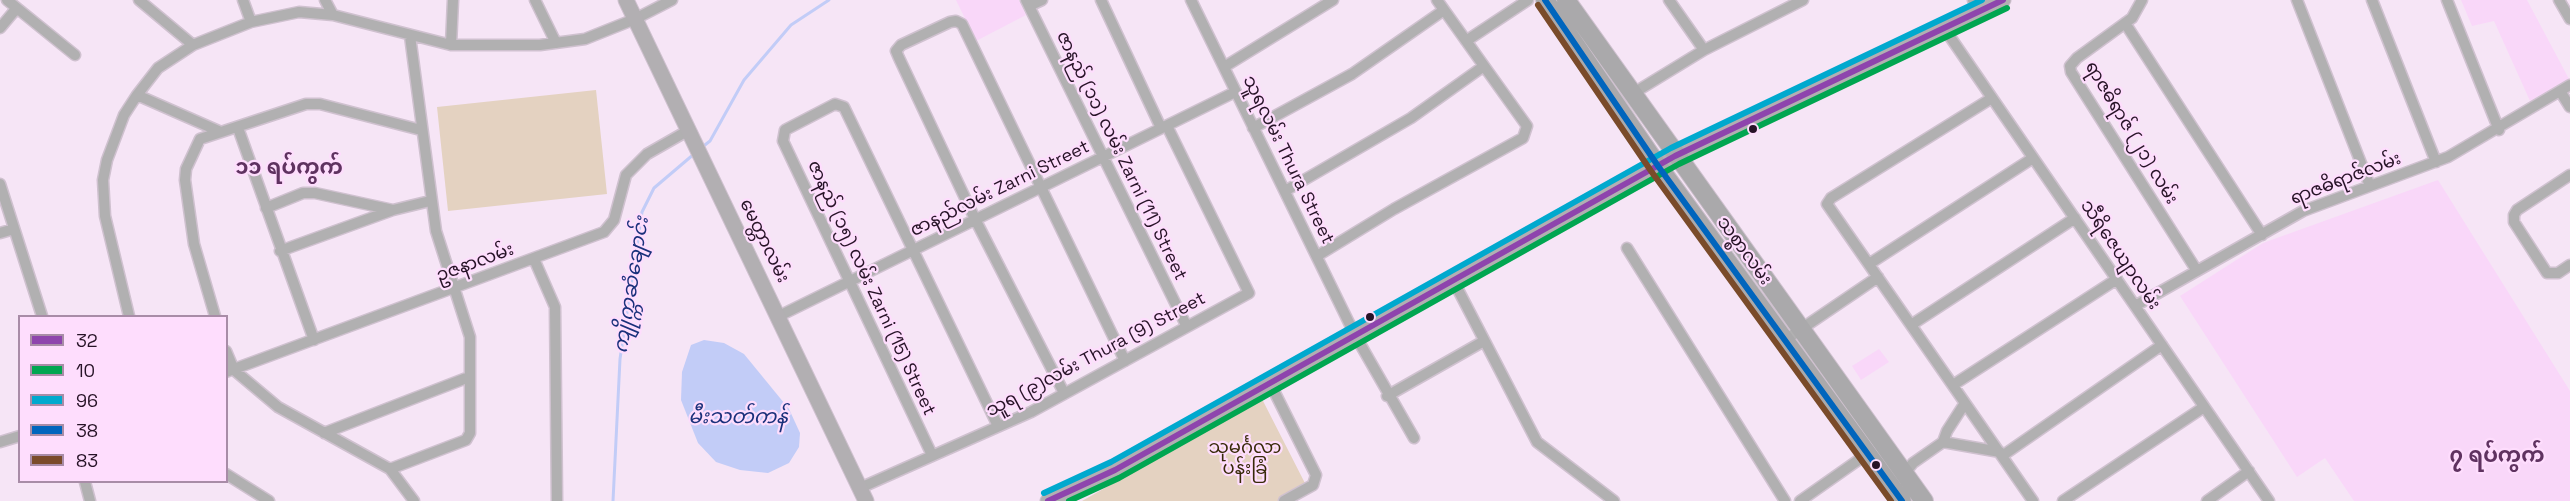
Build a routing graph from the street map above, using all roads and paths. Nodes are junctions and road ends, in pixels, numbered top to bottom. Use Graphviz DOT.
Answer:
graph roads {
  1 [pos="7,0"];
  2 [pos="139,0"];
  3 [pos="243,0"];
  4 [pos="326,0"];
  5 [pos="453,0"];
  6 [pos="535,0"];
  7 [pos="626,0"];
  8 [pos="672,0"];
  9 [pos="1041,0"];
  10 [pos="1101,0"];
  11 [pos="1333,0"];
  12 [pos="1437,0"];
  13 [pos="1528,0"];
  14 [pos="1545,0"];
  15 [pos="1566,0"];
  16 [pos="1669,0"];
  17 [pos="1803,0"];
  18 [pos="2003,0"];
  19 [pos="2142,0"];
  20 [pos="2297,0"];
  21 [pos="2372,0"];
  22 [pos="2447,0"];
  23 [pos="2559,0"];
  24 [pos="1193,1"];
  25 [pos="1028,3"];
  26 [pos="1976,6"];
  27 [pos="16,9"];
  28 [pos="1444,10"];
  29 [pos="333,15"];
  30 [pos="634,19"];
  31 [pos="2570,19"];
  32 [pos="251,22"];
  33 [pos="2125,23"];
  34 [pos="0,28"];
  35 [pos="1944,28"];
  36 [pos="410,36"];
  37 [pos="1466,41"];
  38 [pos="556,43"];
  39 [pos="193,45"];
  40 [pos="451,45"];
  41 [pos="1704,50"];
  42 [pos="75,56"];
  43 [pos="1485,66"];
  44 [pos="1224,67"];
  45 [pos="2570,85"];
  46 [pos="2560,91"];
  47 [pos="1235,92"];
  48 [pos="1632,94"];
  49 [pos="137,95"];
  50 [pos="1992,98"];
  51 [pos="2570,107"];
  52 [pos="1164,127"];
  53 [pos="238,128"];
  54 [pos="1253,128"];
  55 [pos="421,130"];
  56 [pos="688,130"];
  57 [pos="2499,130"];
  58 [pos="221,132"];
  59 [pos="1675,156"];
  60 [pos="1102,157"];
  61 [pos="2034,158"];
  62 [pos="2436,162"];
  63 [pos="1658,165"];
  64 [pos="2570,175"];
  65 [pos="0,184"];
  66 [pos="2370,186"];
  67 [pos="1040,188"];
  68 [pos="1285,191"];
  69 [pos="430,201"];
  70 [pos="266,208"];
  71 [pos="393,210"];
  72 [pos="2075,218"];
  73 [pos="975,219"];
  74 [pos="14,229"];
  75 [pos="0,234"];
  76 [pos="2262,235"];
  77 [pos="1627,248"];
  78 [pos="914,250"];
  79 [pos="280,251"];
  80 [pos="1317,256"];
  81 [pos="534,259"];
  82 [pos="1869,264"];
  83 [pos="2570,265"];
  84 [pos="2197,271"];
  85 [pos="1878,277"];
  86 [pos="2117,279"];
  87 [pos="1453,280"];
  88 [pos="850,281"];
  89 [pos="454,288"];
  90 [pos="2135,306"];
  91 [pos="42,315"];
  92 [pos="129,315"];
  93 [pos="215,315"];
  94 [pos="778,316"];
  95 [pos="1911,325"];
  96 [pos="1187,327"];
  97 [pos="1801,331"];
  98 [pos="1354,335"];
  99 [pos="314,340"];
  100 [pos="1785,340"];
  101 [pos="1484,341"];
  102 [pos="2162,345"];
  103 [pos="1125,362"];
  104 [pos="230,371"];
  105 [pos="469,377"];
  106 [pos="1270,383"];
  107 [pos="1953,385"];
  108 [pos="1064,393"];
  109 [pos="1387,396"];
  110 [pos="1965,403"];
  111 [pos="2204,407"];
  112 [pos="998,426"];
  113 [pos="324,433"];
  114 [pos="18,437"];
  115 [pos="1414,438"];
  116 [pos="0,442"];
  117 [pos="1943,442"];
  118 [pos="1867,453"];
  119 [pos="2001,454"];
  120 [pos="932,455"];
  121 [pos="390,469"];
  122 [pos="2249,471"];
  123 [pos="1904,474"];
  124 [pos="228,475"];
  125 [pos="85,483"];
  126 [pos="863,495"];
  127 [pos="1069,497"];
  128 [pos="90,501"];
  129 [pos="269,501"];
  130 [pos="414,501"];
  131 [pos="556,501"];
  132 [pos="1048,501"];
  133 [pos="1284,501"];
  134 [pos="1614,501"];
  135 [pos="1785,501"];
  136 [pos="1800,501"];
  137 [pos="1902,501"];
  138 [pos="1924,501"];
  139 [pos="2034,501"];
  140 [pos="2062,501"];
  141 [pos="2207,501"];
  142 [pos="2269,501"];
  1 -- 27 [label="street"];
  2 -- 39 [label="street"];
  3 -- 32 [label="street"];
  4 -- 29 [label="street"];
  5 -- 40 [label="street"];
  6 -- 38 [label="street"];
  7 -- 30 [label="main road, မေတ္တာလမ်း"];
  8 -- 30 [label="street"];
  9 -- 25 [label="street"];
  10 -- 52 [label="street"];
  11 -- 44 [label="street"];
  12 -- 28 [label="street"];
  13 -- 37 [label="street"];
  14 -- 63 [label="main road, သစ္စာလမ်း"];
  15 -- 48 [label="main road, သစ္စာလမ်း"];
  16 -- 41 [label="street"];
  17 -- 41 [label="street"];
  18 -- 26 [label="main road"];
  19 -- 33 [label="street, ရာဇဓိရာဇ် (၂၁) လမ်း"];
  20 -- 66 [label="street"];
  21 -- 62 [label="street"];
  22 -- 57 [label="street"];
  23 -- 31 [label="street"];
  24 -- 44 [label="street, သူရလမ်း Thura Street"];
  25 -- 60 [label="street, ဇာနည် (၁၁) လမ်း Zarni (11) Street"];
  26 -- 35 [label="main road"];
  27 -- 34 [label="street"];
  27 -- 42 [label="street"];
  28 -- 37 [label="street"];
  28 -- 54 [label="street"];
  29 -- 32 [label="street"];
  29 -- 36 [label="street"];
  30 -- 38 [label="street"];
  30 -- 56 [label="main road, မေတ္တာလမ်း"];
  32 -- 39 [label="street"];
  33 -- 76 [label="street"];
  33 -- 84 [label="street, ရာဇဓိရာဇ် (၂၁) လမ်း"];
  35 -- 50 [label="street, သီရိဇေယျာလမ်း"];
  35 -- 59 [label="main road"];
  36 -- 40 [label="street"];
  36 -- 55 [label="street"];
  37 -- 43 [label="street"];
  38 -- 40 [label="street"];
  39 -- 49 [label="street"];
  41 -- 48 [label="street"];
  43 -- 68 [label="street"];
  43 -- 80 [label="street"];
  44 -- 47 [label="street, သူရလမ်း Thura Street"];
  45 -- 46 [label="street, ရာဇဓိရာဇ်လမ်း"];
  46 -- 51 [label="street"];
  46 -- 57 [label="street, ရာဇဓိရာဇ်လမ်း"];
  47 -- 52 [label="street, ဇာနည်လမ်း Zarni Street"];
  47 -- 54 [label="street, သူရလမ်း Thura Street"];
  48 -- 59 [label="main road, သစ္စာလမ်း"];
  49 -- 58 [label="street"];
  49 -- 92 [label="street"];
  50 -- 61 [label="street, သီရိဇေယျာလမ်း"];
  50 -- 82 [label="street"];
  52 -- 60 [label="street, ဇာနည်လမ်း Zarni Street"];
  52 -- 96 [label="street, သူရ (၉)လမ်း Thura (9) Street"];
  53 -- 55 [label="street"];
  53 -- 58 [label="street"];
  53 -- 70 [label="street"];
  54 -- 68 [label="street, သူရလမ်း Thura Street"];
  55 -- 69 [label="street"];
  56 -- 81 [label="street, ဥဇနာလမ်း"];
  56 -- 94 [label="main road, မေတ္တာလမ်း"];
  57 -- 62 [label="street, ရာဇဓိရာဇ်လမ်း"];
  58 -- 93 [label="street"];
  59 -- 63 [label="main road"];
  59 -- 97 [label="main road, သစ္စာလမ်း"];
  60 -- 67 [label="street, ဇာနည်လမ်း Zarni Street"];
  60 -- 96 [label="street, ဇာနည် (၁၁) လမ်း Zarni (11) Street"];
  61 -- 72 [label="street, သီရိဇေယျာလမ်း"];
  61 -- 82 [label="street"];
  62 -- 66 [label="street, ရာဇဓိရာဇ်လမ်း"];
  63 -- 87 [label="main road"];
  63 -- 100 [label="main road, သစ္စာလမ်း"];
  64 -- 83 [label="street"];
  65 -- 74 [label="street"];
  66 -- 76 [label="street, ရာဇဓိရာဇ်လမ်း"];
  67 -- 73 [label="street, ဇာနည်လမ်း Zarni Street"];
  67 -- 73 [label="street"];
  67 -- 103 [label="street"];
  68 -- 80 [label="street, သူရလမ်း Thura Street"];
  69 -- 71 [label="street"];
  69 -- 89 [label="street"];
  70 -- 71 [label="street"];
  70 -- 79 [label="street"];
  71 -- 79 [label="street"];
  72 -- 86 [label="street, သီရိဇေယျာလမ်း"];
  72 -- 95 [label="street"];
  73 -- 78 [label="street, ဇာနည်လမ်း Zarni Street"];
  73 -- 108 [label="street"];
  74 -- 75 [label="street"];
  74 -- 91 [label="street"];
  76 -- 84 [label="street, ရာဇဓိရာဇ်လမ်း"];
  77 -- 135 [label="street"];
  78 -- 88 [label="street, ဇာနည်လမ်း Zarni Street"];
  78 -- 88 [label="street, ဇာနည် (၁၅) လမ်း Zarni (15) Street"];
  78 -- 112 [label="street"];
  79 -- 99 [label="street"];
  80 -- 98 [label="street, သူရလမ်း Thura Street"];
  81 -- 89 [label="street, ဥဇနာလမ်း"];
  81 -- 131 [label="street"];
  82 -- 85 [label="street"];
  84 -- 90 [label="street, ရာဇဓိရာဇ်လမ်း"];
  85 -- 95 [label="street"];
  85 -- 97 [label="street"];
  86 -- 90 [label="street, သီရိဇေယျာလမ်း"];
  86 -- 107 [label="street"];
  87 -- 98 [label="main road"];
  87 -- 101 [label="street"];
  88 -- 94 [label="street, ဇာနည်လမ်း Zarni Street"];
  88 -- 120 [label="street, ဇာနည် (၁၅) လမ်း Zarni (15) Street"];
  89 -- 99 [label="street, ဥဇနာလမ်း"];
  89 -- 105 [label="street"];
  90 -- 102 [label="street, သီရိဇေယျာလမ်း"];
  94 -- 126 [label="main road, မေတ္တာလမ်း"];
  95 -- 107 [label="street"];
  96 -- 103 [label="street, သူရ (၉)လမ်း Thura (9) Street"];
  97 -- 100 [label="street"];
  97 -- 123 [label="main road, သစ္စာလမ်း"];
  98 -- 106 [label="main road"];
  98 -- 109 [label="street, သူရလမ်း Thura Street"];
  99 -- 104 [label="street, ဥဇနာလမ်း"];
  100 -- 118 [label="main road, သစ္စာလမ်း"];
  101 -- 109 [label="street"];
  101 -- 134 [label="street"];
  102 -- 111 [label="street, သီရိဇေယျာလမ်း"];
  102 -- 119 [label="street"];
  103 -- 108 [label="street, သူရ (၉)လမ်း Thura (9) Street"];
  104 -- 113 [label="street"];
  105 -- 113 [label="street"];
  105 -- 121 [label="street"];
  106 -- 127 [label="main road"];
  106 -- 133 [label="street"];
  107 -- 110 [label="street"];
  108 -- 112 [label="street, သူရ (၉)လမ်း Thura (9) Street"];
  109 -- 115 [label="street, သူရလမ်း Thura Street"];
  110 -- 117 [label="street"];
  110 -- 119 [label="street"];
  111 -- 122 [label="street, သီရိဇေယျာလမ်း"];
  111 -- 140 [label="street"];
  112 -- 120 [label="street, သူရ (၉)လမ်း Thura (9) Street"];
  113 -- 121 [label="street"];
  114 -- 116 [label="street"];
  117 -- 119 [label="street"];
  117 -- 123 [label="street"];
  118 -- 136 [label="street"];
  118 -- 137 [label="main road, သစ္စာလမ်း"];
  119 -- 139 [label="street"];
  120 -- 126 [label="street, သူရ (၉)လမ်း Thura (9) Street"];
  121 -- 130 [label="street"];
  122 -- 141 [label="street"];
  122 -- 142 [label="street, သီရိဇေယျာလမ်း"];
  123 -- 138 [label="main road, သစ္စာလမ်း"];
  124 -- 129 [label="street"];
  125 -- 128 [label="street"];
  127 -- 132 [label="main road"];
}
